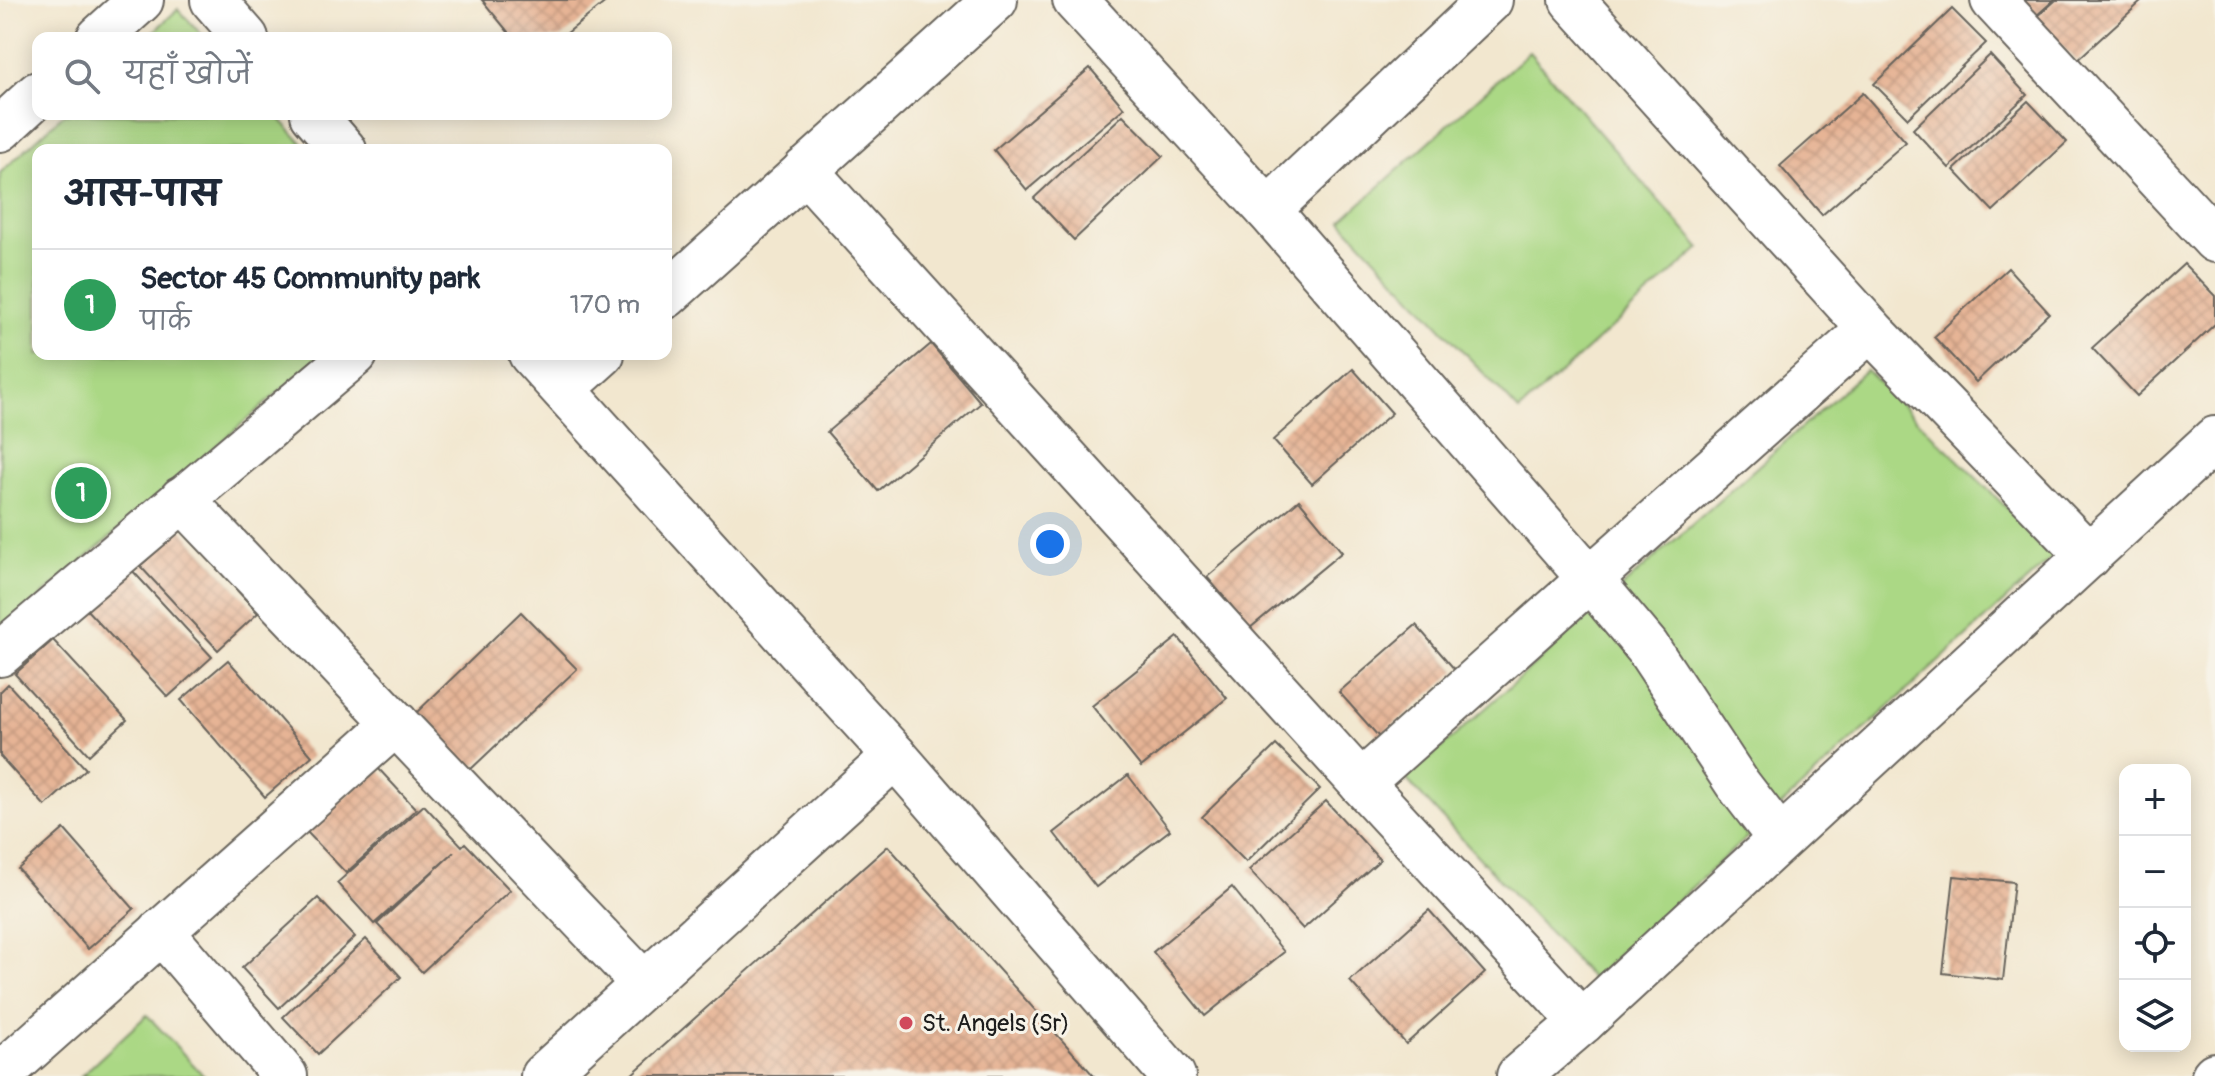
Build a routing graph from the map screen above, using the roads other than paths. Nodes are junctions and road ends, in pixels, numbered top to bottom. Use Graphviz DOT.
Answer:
graph roads {
  1 [pos="141,0"];
  2 [pos="213,0"];
  3 [pos="995,0"];
  4 [pos="1075,0"];
  5 [pos="1490,0"];
  6 [pos="1572,0"];
  7 [pos="1993,0"];
  8 [pos="106,32"];
  9 [pos="241,32"];
  10 [pos="32,100"];
  11 [pos="318,120"];
  12 [pos="0,129"];
  13 [pos="339,144"];
  14 [pos="805,170"];
  15 [pos="1268,210"];
  16 [pos="2215,240"];
  17 [pos="672,291"];
  18 [pos="1870,329"];
  19 [pos="348,360"];
  20 [pos="537,360"];
  21 [pos="595,360"];
  22 [pos="564,388"];
  23 [pos="2215,439"];
  24 [pos="182,499"];
  25 [pos="2089,556"];
  26 [pos="1590,579"];
  27 [pos="0,654"];
  28 [pos="396,723"];
  29 [pos="895,756"];
  30 [pos="1361,783"];
  31 [pos="1780,839"];
  32 [pos="161,931"];
  33 [pos="644,984"];
  34 [pos="1582,1022"];
  35 [pos="562,1070"];
  36 [pos="0,1075"];
  37 [pos="285,1076"];
  38 [pos="1173,1076"];
  39 [pos="1519,1076"];
  1 -- 8 [label="street"];
  2 -- 9 [label="street"];
  3 -- 14 [label="street"];
  4 -- 15 [label="street"];
  5 -- 15 [label="street"];
  6 -- 18 [label="street"];
  7 -- 16 [label="street"];
  10 -- 12 [label="street"];
  11 -- 13 [label="street"];
  14 -- 17 [label="street"];
  14 -- 30 [label="street"];
  15 -- 26 [label="street"];
  18 -- 25 [label="street"];
  18 -- 26 [label="street"];
  19 -- 24 [label="street"];
  20 -- 22 [label="street"];
  21 -- 22 [label="street"];
  22 -- 29 [label="street"];
  23 -- 25 [label="street"];
  24 -- 27 [label="street"];
  24 -- 28 [label="street"];
  25 -- 31 [label="street"];
  26 -- 30 [label="street"];
  26 -- 31 [label="street"];
  28 -- 32 [label="street"];
  28 -- 33 [label="street"];
  29 -- 33 [label="street"];
  29 -- 38 [label="street"];
  30 -- 34 [label="street"];
  31 -- 34 [label="street"];
  32 -- 36 [label="street"];
  32 -- 37 [label="street"];
  33 -- 35 [label="street"];
  34 -- 39 [label="street"];
}
